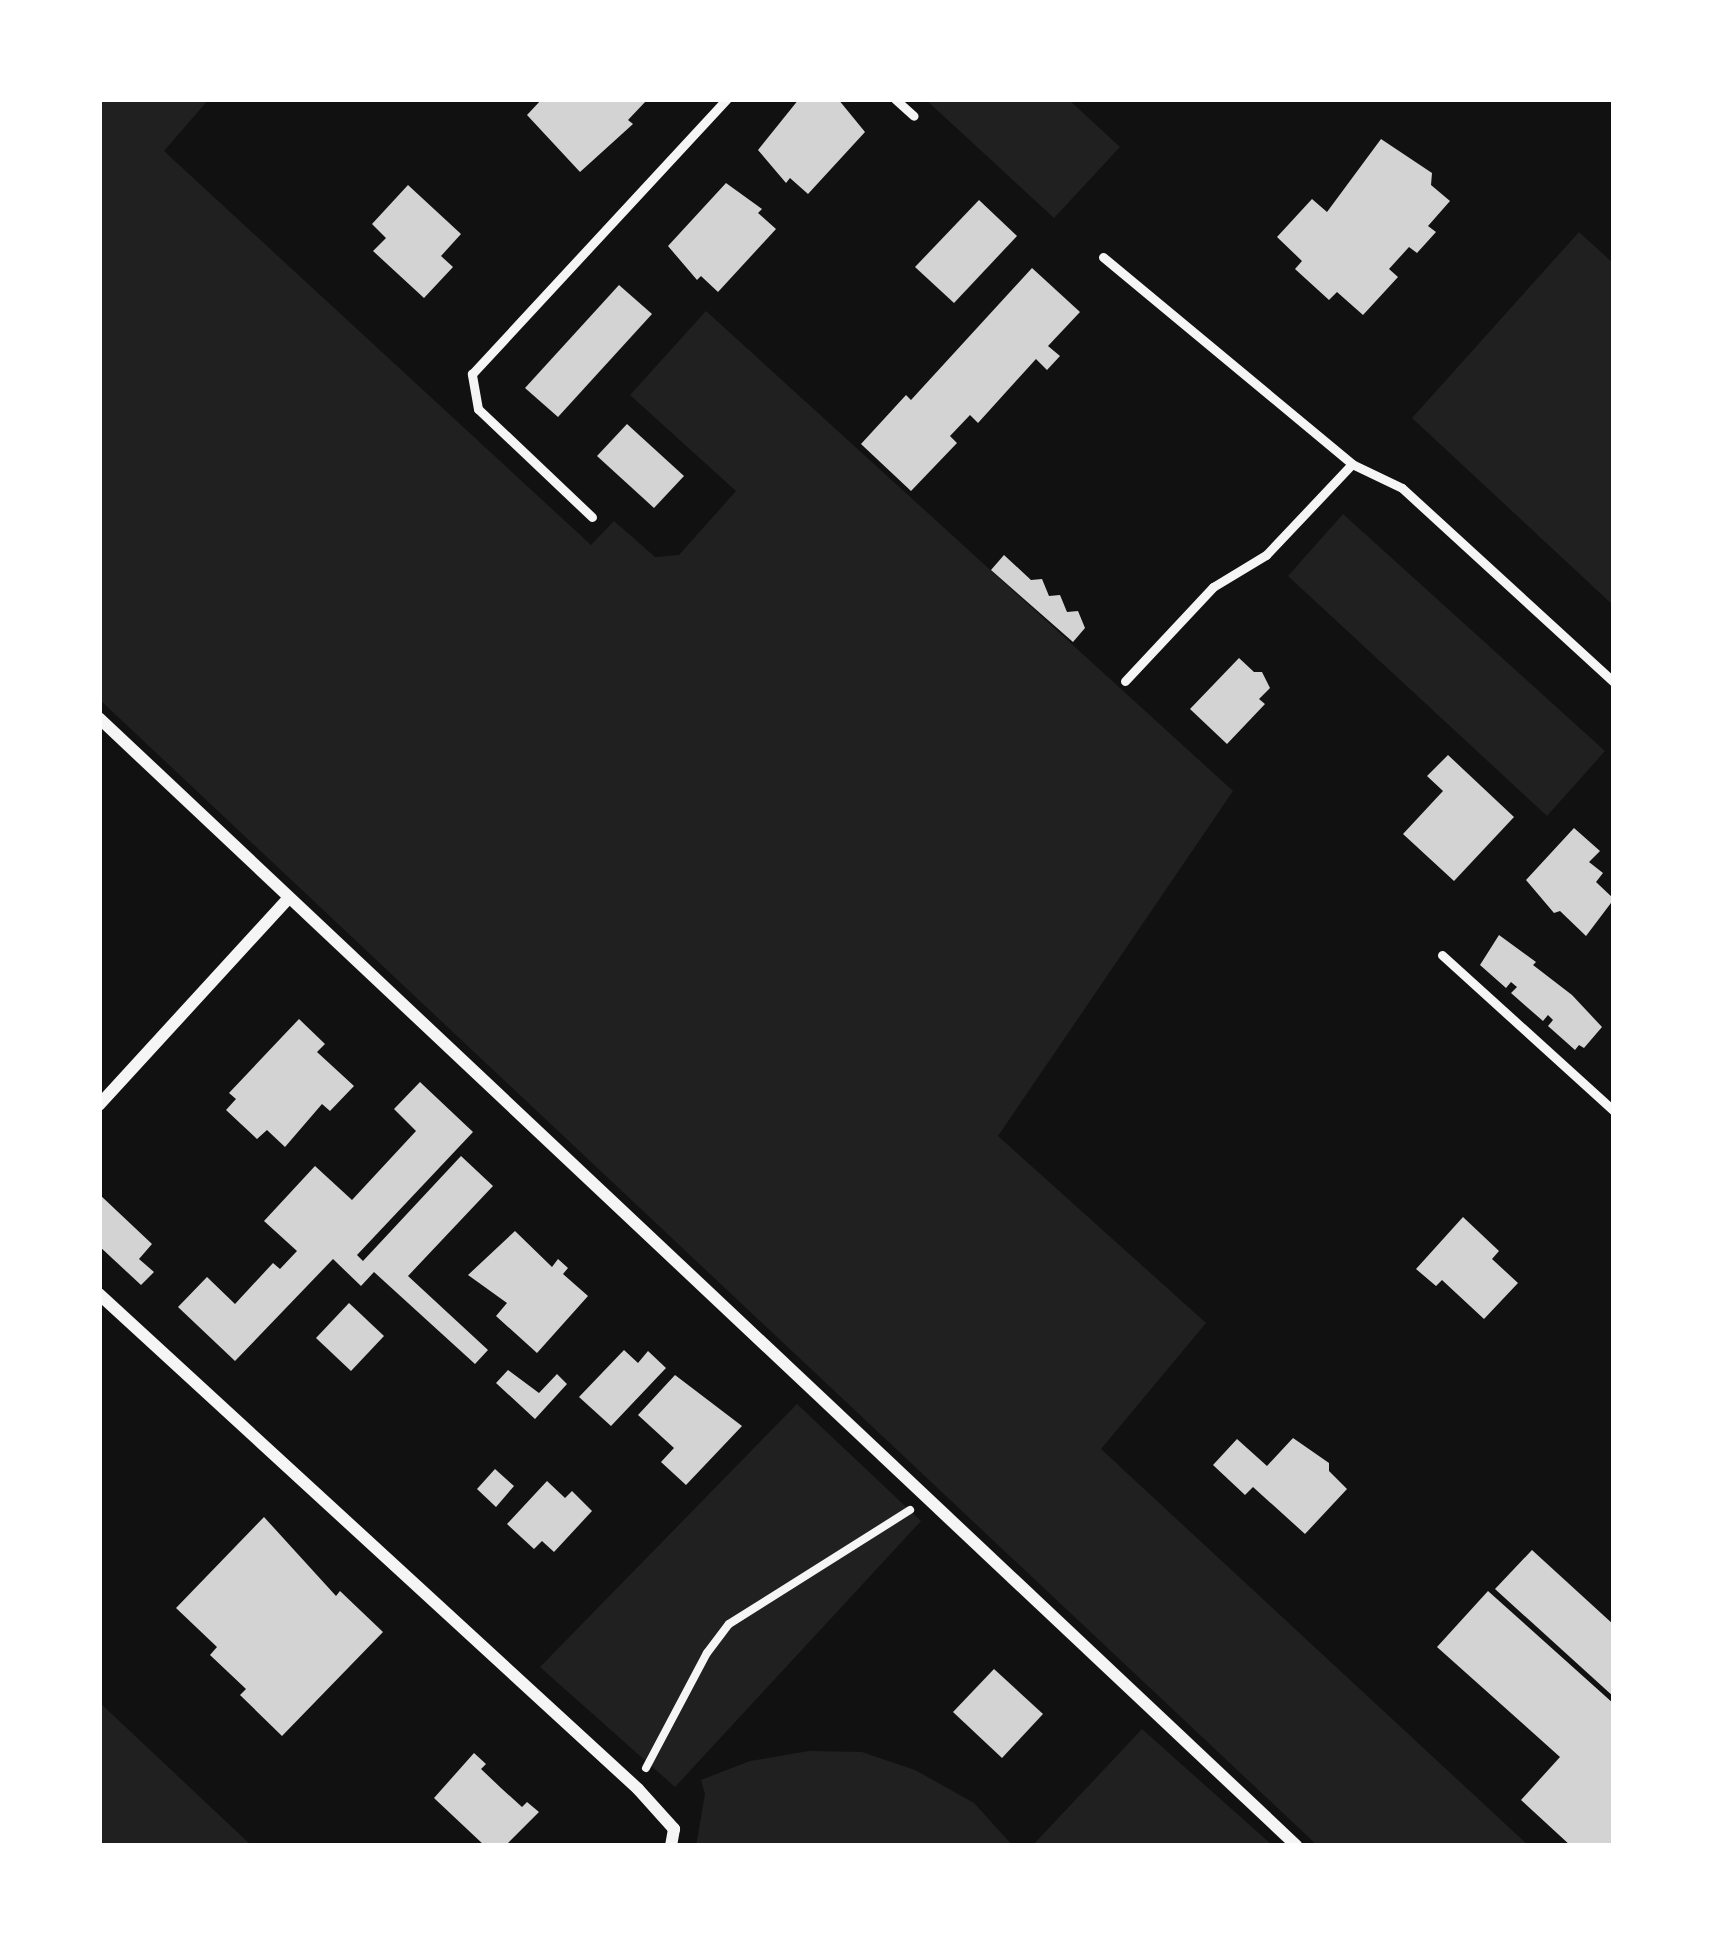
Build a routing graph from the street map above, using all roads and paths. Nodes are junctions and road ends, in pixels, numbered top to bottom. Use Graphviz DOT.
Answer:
graph roads {
  1 [pos="727,99"];
  2 [pos="896,99"];
  3 [pos="914,116"];
  4 [pos="1103,257"];
  5 [pos="1352,464"];
  6 [pos="592,517"];
  7 [pos="1126,681"];
  8 [pos="1614,682"];
  9 [pos="99,718"];
  10 [pos="289,898"];
  11 [pos="1442,955"];
  12 [pos="99,1106"];
  13 [pos="1614,1111"];
  14 [pos="99,1294"];
  15 [pos="927,1500"];
  16 [pos="638,1789"];
  17 [pos="671,1846"];
  18 [pos="1297,1846"];
  1 -- 6 [label="lane"];
  2 -- 3 [label="lane"];
  4 -- 5 [label="lane"];
  5 -- 7 [label="lane"];
  5 -- 8 [label="lane"];
  9 -- 10 [label="street"];
  10 -- 12 [label="street"];
  10 -- 15 [label="street"];
  11 -- 13 [label="lane"];
  14 -- 16 [label="street"];
  15 -- 16 [label="path"];
  15 -- 18 [label="street"];
  16 -- 17 [label="street"];
}
